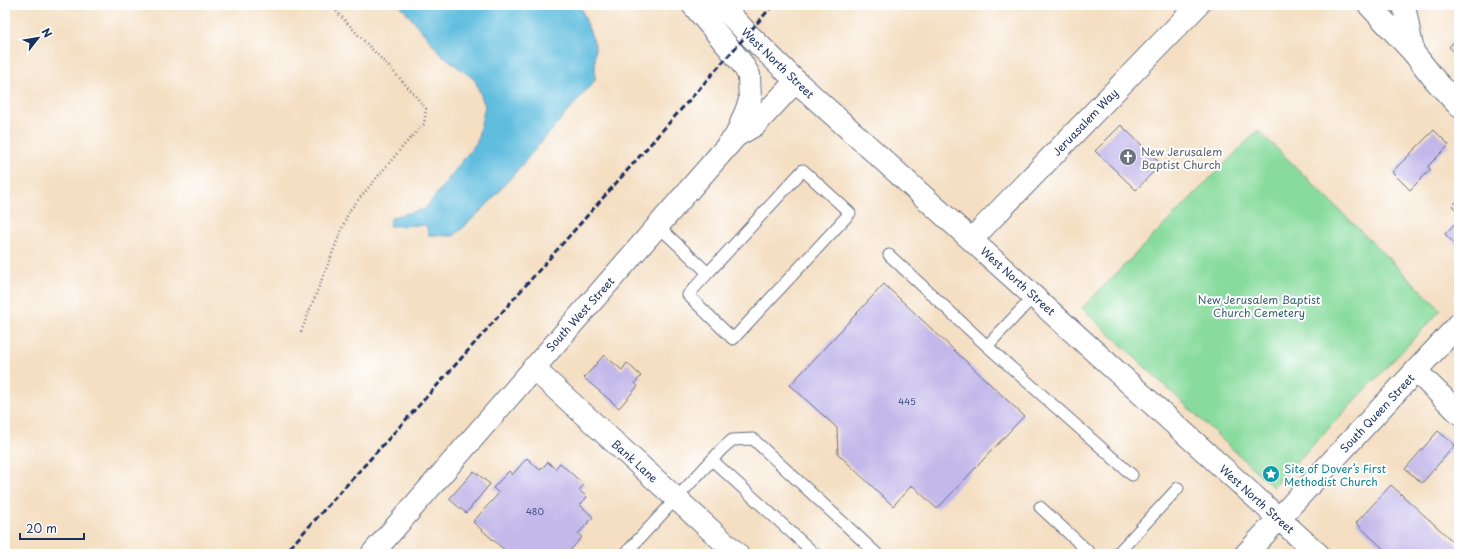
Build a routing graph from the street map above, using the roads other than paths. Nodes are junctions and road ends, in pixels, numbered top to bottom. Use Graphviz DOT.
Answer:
graph roads {
  1 [pos="693,5"];
  2 [pos="720,5"];
  3 [pos="1198,5"];
  4 [pos="1369,5"];
  5 [pos="1404,5"];
  6 [pos="1413,52"];
  7 [pos="796,81"];
  8 [pos="1459,106"];
  9 [pos="736,136"];
  10 [pos="658,226"];
  11 [pos="972,239"];
  12 [pos="889,255"];
  13 [pos="708,273"];
  14 [pos="1034,296"];
  15 [pos="1459,324"];
  16 [pos="987,346"];
  17 [pos="533,368"];
  18 [pos="1416,371"];
  19 [pos="1459,413"];
  20 [pos="712,460"];
  21 [pos="1132,476"];
  22 [pos="1178,488"];
  23 [pos="676,498"];
  24 [pos="1040,507"];
  25 [pos="1279,518"];
  26 [pos="372,554"];
  27 [pos="625,554"];
  28 [pos="737,554"];
  29 [pos="815,554"];
  30 [pos="877,554"];
  31 [pos="1091,554"];
  32 [pos="1117,554"];
  33 [pos="1246,554"];
  34 [pos="1318,554"];
  1 -- 9 [label="street"];
  2 -- 7 [label="street, West North Street"];
  3 -- 11 [label="street, Jeruasalem Way"];
  4 -- 6 [label="street"];
  5 -- 6 [label="street"];
  6 -- 8 [label="street"];
  7 -- 9 [label="street, South West Street"];
  7 -- 11 [label="street, West North Street"];
  9 -- 10 [label="street, South West Street"];
  10 -- 13 [label="lane"];
  10 -- 17 [label="street, South West Street"];
  11 -- 14 [label="street, West North Street"];
  12 -- 16 [label="lane"];
  13 -- 13 [label="lane"];
  14 -- 16 [label="lane"];
  14 -- 25 [label="street, West North Street"];
  15 -- 18 [label="street, South Queen Street"];
  16 -- 21 [label="lane"];
  17 -- 23 [label="street, Bank Lane"];
  17 -- 26 [label="street, South West Street"];
  18 -- 19 [label="street"];
  18 -- 25 [label="street, South Queen Street"];
  20 -- 23 [label="lane"];
  20 -- 29 [label="lane"];
  20 -- 30 [label="lane"];
  22 -- 32 [label="lane"];
  23 -- 27 [label="lane"];
  23 -- 28 [label="street, Bank Lane"];
  24 -- 31 [label="lane"];
  25 -- 33 [label="street, South Queen Street"];
  25 -- 34 [label="street, West North Street"];
}
